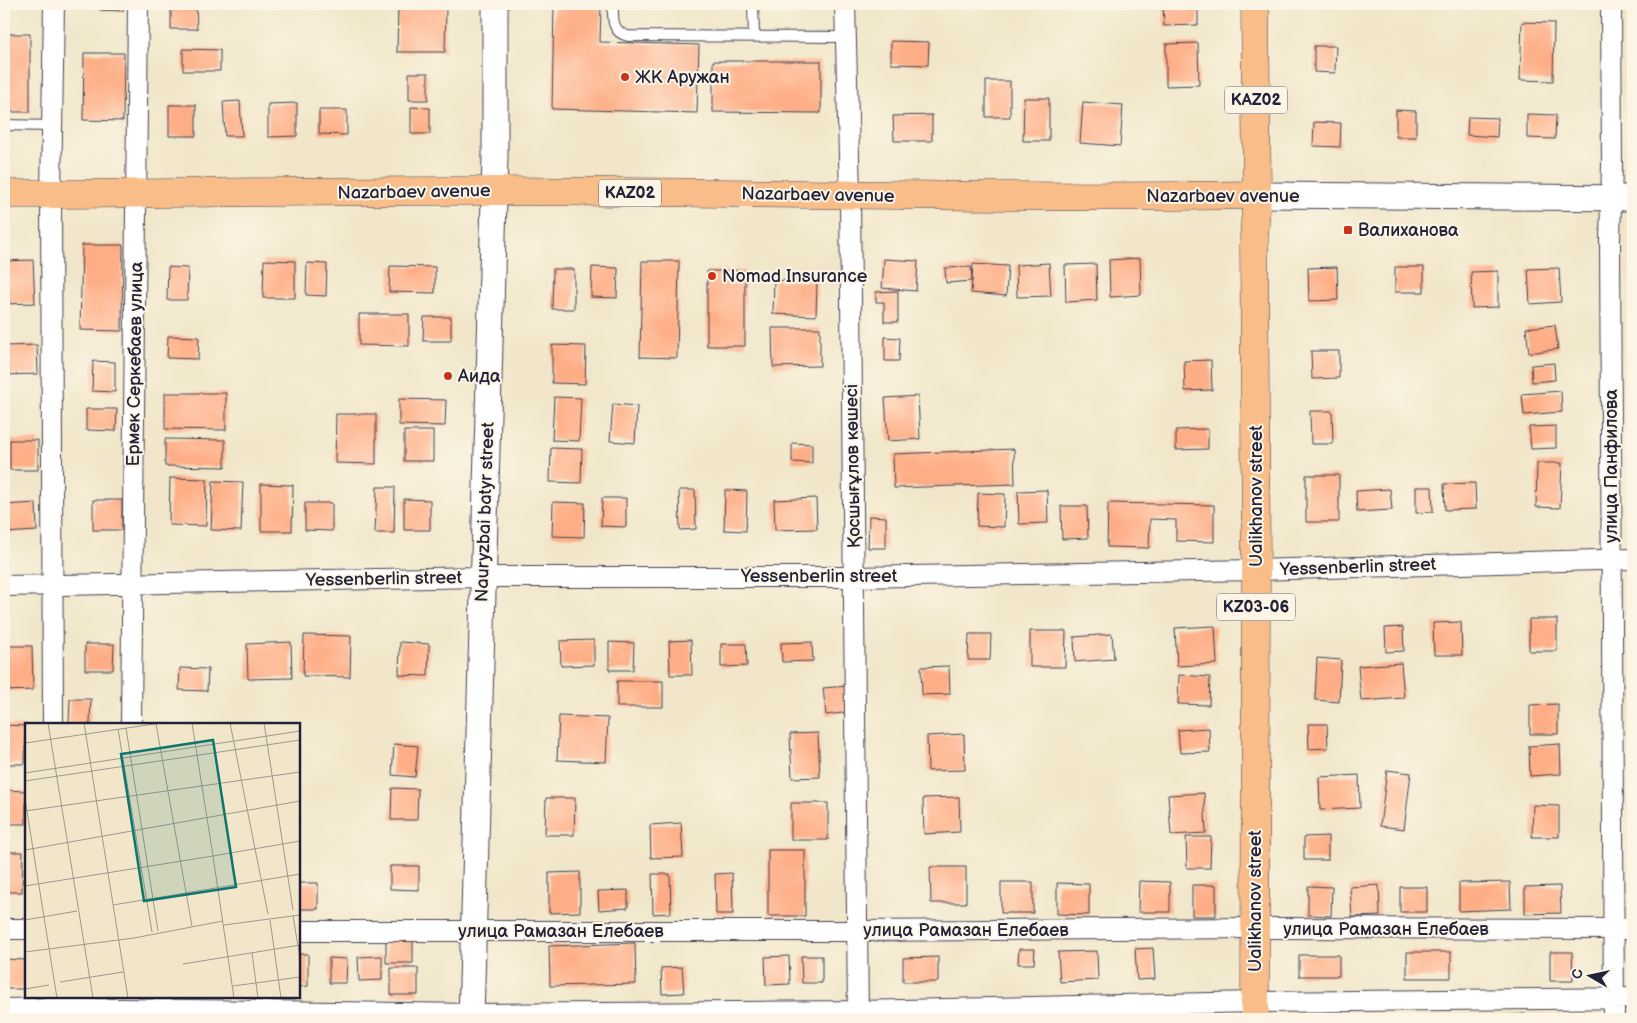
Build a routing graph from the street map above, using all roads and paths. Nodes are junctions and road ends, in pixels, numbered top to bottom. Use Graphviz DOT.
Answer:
graph roads {
  1 [pos="54,4"];
  2 [pos="138,4"];
  3 [pos="495,4"];
  4 [pos="613,4"];
  5 [pos="753,4"];
  6 [pos="845,4"];
  7 [pos="1255,4"];
  8 [pos="1611,4"];
  9 [pos="754,36"];
  10 [pos="846,37"];
  11 [pos="4,125"];
  12 [pos="52,126"];
  13 [pos="494,191"];
  14 [pos="4,194"];
  15 [pos="52,194"];
  16 [pos="137,194"];
  17 [pos="1257,195"];
  18 [pos="850,196"];
  19 [pos="1622,198"];
  20 [pos="1633,558"];
  21 [pos="1612,559"];
  22 [pos="1256,570"];
  23 [pos="483,576"];
  24 [pos="854,577"];
  25 [pos="132,584"];
  26 [pos="54,585"];
  27 [pos="4,586"];
  28 [pos="53,723"];
  29 [pos="132,723"];
  30 [pos="1256,928"];
  31 [pos="4,929"];
  32 [pos="25,929"];
  33 [pos="1624,929"];
  34 [pos="300,931"];
  35 [pos="857,931"];
  36 [pos="473,932"];
  37 [pos="1624,998"];
  38 [pos="51,1008"];
  39 [pos="132,1008"];
  40 [pos="4,1009"];
  41 [pos="1255,1011"];
  42 [pos="858,1015"];
  43 [pos="471,1016"];
  44 [pos="1614,1019"];
  1 -- 12 [label="street"];
  2 -- 16 [label="street, Ермек Серкебаев улица"];
  3 -- 13 [label="street, Nauryzbai batyr street"];
  4 -- 9 [label="lane"];
  5 -- 9 [label="lane"];
  6 -- 10 [label="street, Қосшығұлов көшесі"];
  7 -- 17 [label="main road, Ualikhanov street / KАZ02"];
  8 -- 19 [label="street, улица Панфилова"];
  9 -- 10 [label="lane"];
  10 -- 18 [label="street, Қосшығұлов көшесі"];
  11 -- 12 [label="lane"];
  12 -- 15 [label="street"];
  13 -- 16 [label="main road, Nazarbaev avenue / KАZ02"];
  13 -- 18 [label="main road, Nazarbaev avenue / KАZ02"];
  13 -- 23 [label="street, Nauryzbai batyr street"];
  14 -- 15 [label="main road, Nazarbaev avenue / KАZ02"];
  15 -- 16 [label="main road, Nazarbaev avenue / KАZ02"];
  15 -- 26 [label="street"];
  16 -- 25 [label="street, Ермек Серкебаев улица"];
  17 -- 18 [label="main road, Nazarbaev avenue / KАZ02"];
  17 -- 19 [label="street, Nazarbaev avenue"];
  17 -- 22 [label="main road, Ualikhanov street / KZ03-06"];
  18 -- 24 [label="street, Қосшығұлов көшесі"];
  19 -- 21 [label="street, улица Панфилова"];
  20 -- 21 [label="street, Yessenberlin street"];
  21 -- 22 [label="street, Yessenberlin street"];
  21 -- 33 [label="street, улица Панфилова"];
  22 -- 24 [label="street, Yessenberlin street"];
  22 -- 30 [label="main road, Ualikhanov street / KZ03-06"];
  23 -- 24 [label="street, Yessenberlin street"];
  23 -- 25 [label="street, Yessenberlin street"];
  23 -- 36 [label="street, Nauryzbai batyr street"];
  24 -- 35 [label="street, Қосшығұлов көшесі"];
  25 -- 26 [label="street, Yessenberlin street"];
  25 -- 29 [label="street, Ермек Серкебаев улица"];
  26 -- 27 [label="street, Yessenberlin street"];
  26 -- 28 [label="street"];
  30 -- 33 [label="street, улица Рамазан Елебаев"];
  30 -- 35 [label="street, улица Рамазан Елебаев"];
  30 -- 41 [label="main road, Ualikhanov street / KZ03-06"];
  31 -- 32 [label="street"];
  33 -- 37 [label="street, улица Панфилова"];
  34 -- 36 [label="street, улица Рамазан Елебаев"];
  35 -- 36 [label="street, улица Рамазан Елебаев"];
  35 -- 42 [label="street, Қосшығұлов көшесі"];
  36 -- 43 [label="street, Nauryzbai batyr street"];
  37 -- 41 [label="street"];
  37 -- 44 [label="street, улица Панфилова"];
  38 -- 39 [label="street"];
  38 -- 40 [label="street"];
  39 -- 43 [label="street"];
  41 -- 42 [label="street"];
  42 -- 43 [label="street"];
}
